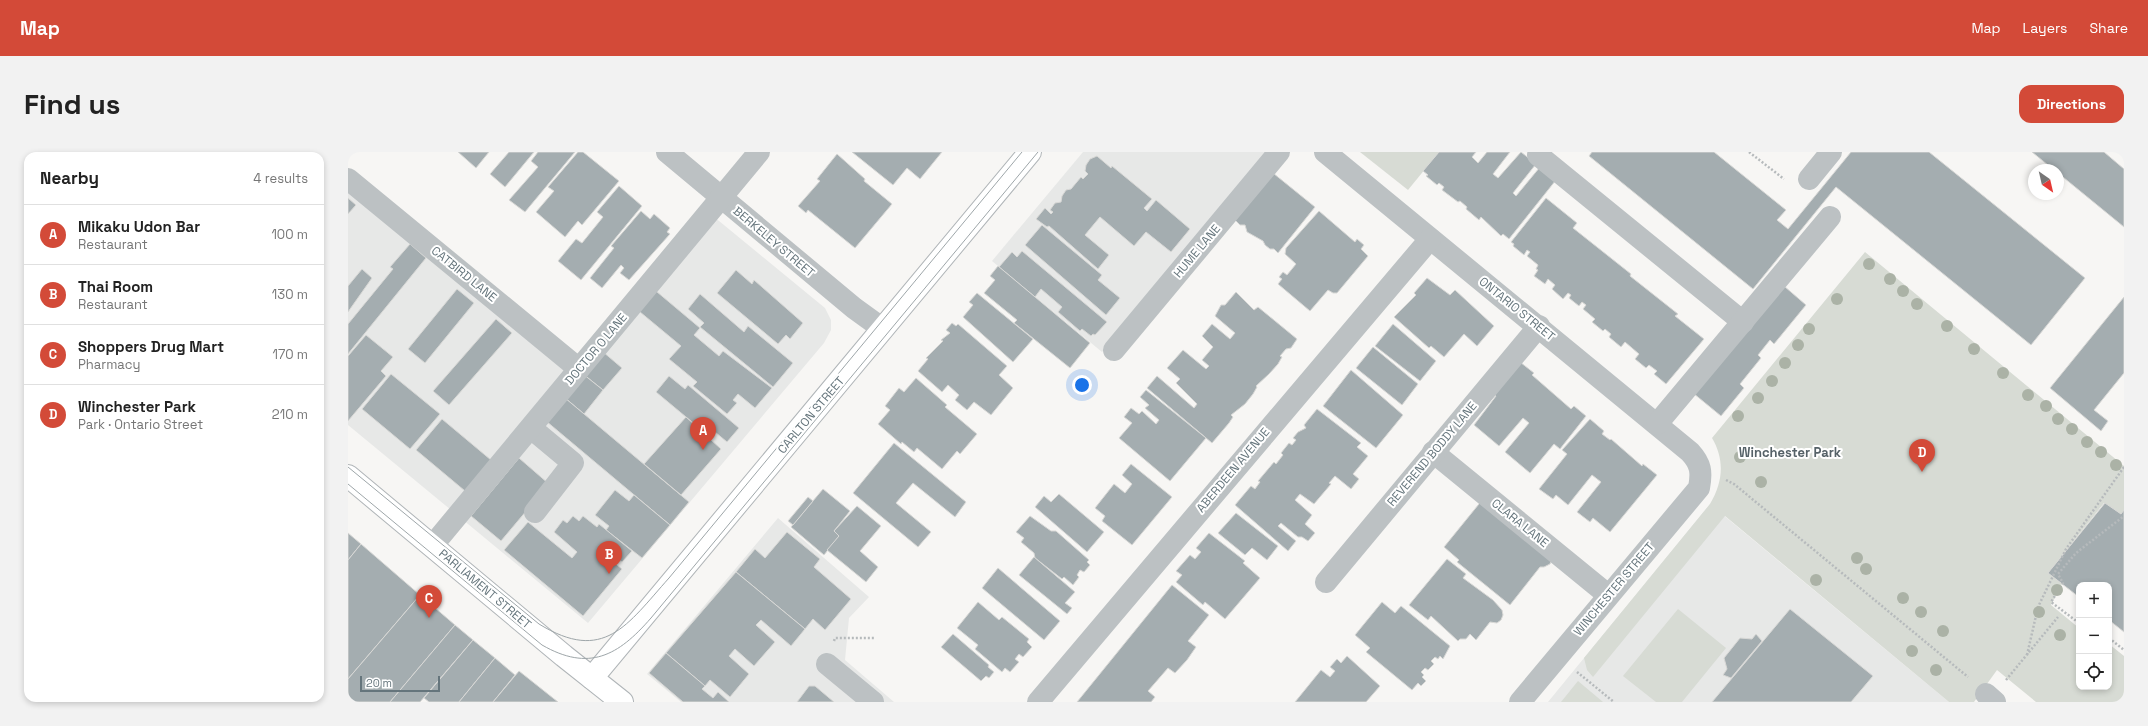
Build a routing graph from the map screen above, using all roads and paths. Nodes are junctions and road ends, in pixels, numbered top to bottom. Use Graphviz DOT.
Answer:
graph roads {
  1 [pos="667,152"];
  2 [pos="759,152"];
  3 [pos="1030,152"];
  4 [pos="1279,152"];
  5 [pos="1325,152"];
  6 [pos="1749,152"];
  7 [pos="1831,152"];
  8 [pos="1538,155"];
  9 [pos="348,179"];
  10 [pos="1808,179"];
  11 [pos="1785,180"];
  12 [pos="722,198"];
  13 [pos="1830,217"];
  14 [pos="1430,238"];
  15 [pos="1743,322"];
  16 [pos="1539,326"];
  17 [pos="883,329"];
  18 [pos="1114,350"];
  19 [pos="579,369"];
  20 [pos="1657,424"];
  21 [pos="531,428"];
  22 [pos="1433,452"];
  23 [pos="2124,467"];
  24 [pos="1702,473"];
  25 [pos="348,476"];
  26 [pos="535,512"];
  27 [pos="2124,516"];
  28 [pos="432,546"];
  29 [pos="1326,582"];
  30 [pos="1608,595"];
  31 [pos="2058,617"];
  32 [pos="2076,621"];
  33 [pos="875,638"];
  34 [pos="2112,640"];
  35 [pos="2124,650"];
  36 [pos="2027,655"];
  37 [pos="826,664"];
  38 [pos="1572,668"];
  39 [pos="592,678"];
  40 [pos="1995,693"];
  41 [pos="622,702"];
  42 [pos="873,702"];
  43 [pos="1038,702"];
  44 [pos="1520,702"];
  45 [pos="1614,702"];
  1 -- 12 [label="street, BERKELEY STREET"];
  2 -- 12 [label="street, DOCTOR O LANE"];
  3 -- 17 [label="main road, CARLTON STREET"];
  4 -- 18 [label="street, HUME LANE"];
  5 -- 14 [label="street, ONTARIO STREET"];
  6 -- 11 [label="path"];
  7 -- 10 [label="street"];
  8 -- 15 [label="street"];
  9 -- 19 [label="street, CATBIRD LANE"];
  12 -- 17 [label="street, BERKELEY STREET"];
  12 -- 19 [label="street, DOCTOR O LANE"];
  13 -- 15 [label="street"];
  14 -- 16 [label="street, ONTARIO STREET"];
  14 -- 43 [label="street, ABERDEEN AVENUE"];
  15 -- 20 [label="street"];
  16 -- 20 [label="street, ONTARIO STREET"];
  16 -- 22 [label="street, REVEREND BODDY LANE"];
  17 -- 39 [label="main road, CARLTON STREET"];
  19 -- 21 [label="street, DOCTOR O LANE"];
  20 -- 24 [label="street, ONTARIO STREET"];
  21 -- 26 [label="street"];
  21 -- 28 [label="street, DOCTOR O LANE"];
  22 -- 29 [label="street, REVEREND BODDY LANE"];
  22 -- 30 [label="street, CLARA LANE"];
  23 -- 36 [label="path"];
  24 -- 30 [label="street, WINCHESTER STREET"];
  24 -- 40 [label="path"];
  25 -- 28 [label="main road, PARLIAMENT STREET"];
  27 -- 32 [label="path"];
  28 -- 39 [label="main road, PARLIAMENT STREET"];
  30 -- 44 [label="street, WINCHESTER STREET"];
  31 -- 36 [label="path"];
  33 -- 37 [label="path"];
  34 -- 35 [label="path"];
  36 -- 40 [label="path"];
  37 -- 42 [label="street"];
  38 -- 45 [label="path"];
  39 -- 41 [label="main road, PARLIAMENT STREET"];
}
